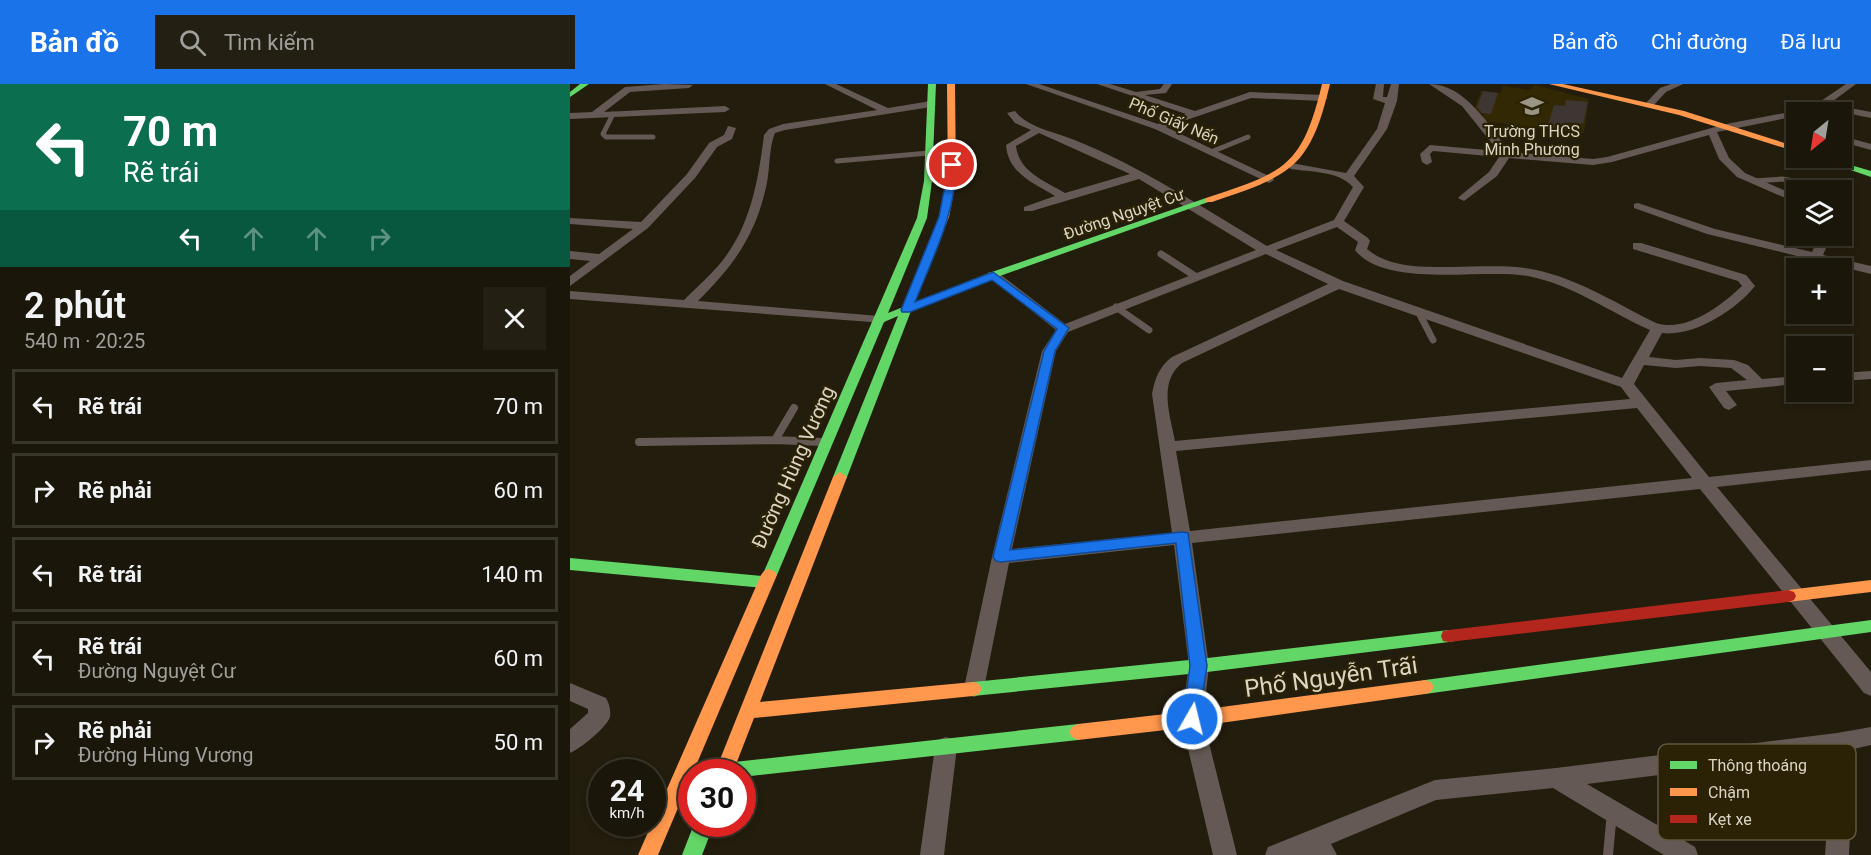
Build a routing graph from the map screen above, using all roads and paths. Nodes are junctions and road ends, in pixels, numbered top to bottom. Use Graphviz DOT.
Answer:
graph roads {
  1 [pos="585,84"];
  2 [pos="829,84"];
  3 [pos="932,84"];
  4 [pos="951,84"];
  5 [pos="1030,84"];
  6 [pos="1101,84"];
  7 [pos="1168,84"];
  8 [pos="1244,84"];
  9 [pos="1380,84"];
  10 [pos="1395,84"];
  11 [pos="1433,84"];
  12 [pos="1553,84"];
  13 [pos="1679,84"];
  14 [pos="1852,84"];
  15 [pos="689,86"];
  16 [pos="1575,86"];
  17 [pos="1324,91"];
  18 [pos="1134,94"];
  19 [pos="570,95"];
  20 [pos="1243,97"];
  21 [pos="1392,101"];
  22 [pos="1825,102"];
  23 [pos="931,104"];
  24 [pos="1649,105"];
  25 [pos="725,109"];
  26 [pos="887,111"];
  27 [pos="1852,111"];
  28 [pos="1012,113"];
  29 [pos="613,114"];
  30 [pos="1195,114"];
  31 [pos="594,115"];
  32 [pos="1871,115"];
  33 [pos="570,116"];
  34 [pos="1786,116"];
  35 [pos="1771,119"];
  36 [pos="1786,123"];
  37 [pos="1158,127"];
  38 [pos="1726,127"];
  39 [pos="730,128"];
  40 [pos="1039,129"];
  41 [pos="1712,131"];
  42 [pos="653,137"];
  43 [pos="1248,137"];
  44 [pos="1852,142"];
  45 [pos="1786,146"];
  46 [pos="1871,147"];
  47 [pos="1211,152"];
  48 [pos="929,153"];
  49 [pos="1506,155"];
  50 [pos="837,161"];
  51 [pos="1427,162"];
  52 [pos="1291,166"];
  53 [pos="1852,168"];
  54 [pos="1871,174"];
  55 [pos="1140,176"];
  56 [pos="1349,176"];
  57 [pos="1269,180"];
  58 [pos="1788,180"];
  59 [pos="1754,181"];
  60 [pos="1786,195"];
  61 [pos="1064,197"];
  62 [pos="1464,198"];
  63 [pos="1638,206"];
  64 [pos="1195,207"];
  65 [pos="1028,209"];
  66 [pos="570,221"];
  67 [pos="1338,222"];
  68 [pos="644,226"];
  69 [pos="1637,246"];
  70 [pos="1821,246"];
  71 [pos="1264,249"];
  72 [pos="1161,254"];
  73 [pos="570,255"];
  74 [pos="1817,256"];
  75 [pos="602,258"];
  76 [pos="1871,270"];
  77 [pos="993,275"];
  78 [pos="1195,276"];
  79 [pos="570,282"];
  80 [pos="1338,284"];
  81 [pos="570,295"];
  82 [pos="687,305"];
  83 [pos="1116,307"];
  84 [pos="906,310"];
  85 [pos="1419,312"];
  86 [pos="879,320"];
  87 [pos="1063,328"];
  88 [pos="1658,328"];
  89 [pos="1149,330"];
  90 [pos="1433,340"];
  91 [pos="1641,360"];
  92 [pos="1871,375"];
  93 [pos="1852,376"];
  94 [pos="1786,381"];
  95 [pos="1758,383"];
  96 [pos="1626,384"];
  97 [pos="1641,403"];
  98 [pos="1729,405"];
  99 [pos="794,408"];
  100 [pos="775,440"];
  101 [pos="639,442"];
  102 [pos="825,442"];
  103 [pos="1167,447"];
  104 [pos="1871,465"];
  105 [pos="1704,483"];
  106 [pos="1182,537"];
  107 [pos="1001,557"];
  108 [pos="570,564"];
  109 [pos="764,582"];
  110 [pos="1871,586"];
  111 [pos="1795,596"];
  112 [pos="1871,626"];
  113 [pos="1826,632"];
  114 [pos="1199,666"];
  115 [pos="1871,687"];
  116 [pos="974,688"];
  117 [pos="570,692"];
  118 [pos="748,711"];
  119 [pos="1192,719"];
  120 [pos="1871,736"];
  121 [pos="1837,743"];
  122 [pos="570,744"];
  123 [pos="1829,744"];
  124 [pos="946,747"];
  125 [pos="730,759"];
  126 [pos="1658,765"];
  127 [pos="756,768"];
  128 [pos="1556,778"];
  129 [pos="1612,812"];
  130 [pos="699,837"];
  131 [pos="1658,839"];
  132 [pos="1660,840"];
  133 [pos="1838,840"];
  134 [pos="1318,848"];
  135 [pos="648,855"];
  136 [pos="692,855"];
  137 [pos="932,855"];
  138 [pos="1226,855"];
  139 [pos="1277,855"];
  140 [pos="1608,855"];
  141 [pos="1686,855"];
  142 [pos="1837,855"];
  1 -- 19 [label="main road"];
  2 -- 26 [label="street"];
  3 -- 23 [label="main road, Đường Hùng Vương"];
  4 -- 84 [label="main road"];
  5 -- 37 [label="street, Phố Giấy Nến"];
  6 -- 18 [label="street"];
  7 -- 18 [label="street"];
  8 -- 20 [label="street"];
  9 -- 21 [label="street"];
  10 -- 21 [label="street"];
  11 -- 49 [label="street"];
  12 -- 16 [label="main road"];
  13 -- 24 [label="street"];
  14 -- 22 [label="street"];
  15 -- 31 [label="street"];
  16 -- 24 [label="main road"];
  17 -- 20 [label="street"];
  17 -- 52 [label="main road, Đường Nguyệt Cư"];
  18 -- 30 [label="street"];
  20 -- 30 [label="street"];
  21 -- 56 [label="street"];
  23 -- 26 [label="street"];
  23 -- 48 [label="main road, Đường Hùng Vương"];
  24 -- 38 [label="main road"];
  25 -- 29 [label="street"];
  26 -- 82 [label="street"];
  27 -- 32 [label="street"];
  28 -- 40 [label="street"];
  29 -- 31 [label="street"];
  29 -- 42 [label="lane"];
  30 -- 37 [label="street"];
  31 -- 33 [label="street"];
  34 -- 35 [label="street"];
  35 -- 36 [label="street"];
  35 -- 38 [label="street"];
  37 -- 47 [label="street, Phố Giấy Nến"];
  38 -- 41 [label="street"];
  38 -- 45 [label="main road"];
  39 -- 68 [label="street"];
  40 -- 55 [label="street"];
  40 -- 61 [label="street"];
  41 -- 49 [label="street"];
  41 -- 59 [label="street"];
  43 -- 47 [label="lane"];
  44 -- 46 [label="street"];
  47 -- 57 [label="street, Phố Giấy Nến"];
  48 -- 50 [label="lane"];
  48 -- 86 [label="main road, Đường Hùng Vương"];
  49 -- 51 [label="street"];
  49 -- 62 [label="street"];
  52 -- 56 [label="street"];
  52 -- 57 [label="main road, Đường Nguyệt Cư"];
  53 -- 54 [label="main road"];
  55 -- 61 [label="street"];
  55 -- 64 [label="street"];
  56 -- 67 [label="street"];
  57 -- 64 [label="main road, Đường Nguyệt Cư"];
  58 -- 59 [label="lane"];
  59 -- 60 [label="street"];
  61 -- 65 [label="street"];
  63 -- 74 [label="street"];
  64 -- 71 [label="street"];
  64 -- 77 [label="main road, Đường Nguyệt Cư"];
  66 -- 68 [label="street"];
  67 -- 71 [label="street"];
  67 -- 88 [label="street"];
  68 -- 75 [label="street"];
  69 -- 88 [label="street"];
  70 -- 74 [label="street"];
  71 -- 78 [label="street"];
  71 -- 80 [label="street"];
  72 -- 78 [label="lane"];
  73 -- 75 [label="street"];
  74 -- 76 [label="street"];
  75 -- 79 [label="street"];
  77 -- 84 [label="main road, Đường Nguyệt Cư"];
  77 -- 87 [label="street"];
  78 -- 83 [label="street"];
  80 -- 85 [label="street"];
  80 -- 103 [label="street"];
  81 -- 82 [label="street"];
  82 -- 86 [label="street"];
  83 -- 87 [label="street"];
  83 -- 89 [label="lane"];
  84 -- 86 [label="main road, Đường Nguyệt Cư"];
  84 -- 118 [label="main road"];
  85 -- 90 [label="lane"];
  85 -- 96 [label="street"];
  86 -- 102 [label="main road, Đường Hùng Vương"];
  87 -- 107 [label="street"];
  88 -- 91 [label="street"];
  91 -- 95 [label="street"];
  91 -- 96 [label="street"];
  92 -- 93 [label="street"];
  94 -- 95 [label="street"];
  95 -- 98 [label="street"];
  96 -- 97 [label="street"];
  97 -- 103 [label="street"];
  97 -- 105 [label="street"];
  99 -- 100 [label="lane"];
  100 -- 101 [label="lane"];
  100 -- 102 [label="lane"];
  102 -- 109 [label="main road, Đường Hùng Vương"];
  103 -- 106 [label="street"];
  104 -- 105 [label="street"];
  105 -- 106 [label="street"];
  105 -- 111 [label="street"];
  106 -- 107 [label="street"];
  106 -- 114 [label="street"];
  107 -- 116 [label="street"];
  108 -- 109 [label="main road"];
  109 -- 135 [label="main road, Đường Hùng Vương"];
  110 -- 111 [label="main road, Phố Nguyễn Trãi"];
  111 -- 113 [label="street"];
  111 -- 114 [label="main road, Phố Nguyễn Trãi"];
  112 -- 113 [label="main road, Phố Nguyễn Trãi"];
  113 -- 115 [label="street"];
  113 -- 119 [label="main road, Phố Nguyễn Trãi"];
  114 -- 116 [label="main road, Phố Nguyễn Trãi"];
  114 -- 119 [label="street"];
  116 -- 118 [label="main road, Phố Nguyễn Trãi"];
  117 -- 122 [label="street"];
  118 -- 125 [label="main road"];
  119 -- 124 [label="main road, Phố Nguyễn Trãi"];
  119 -- 138 [label="street"];
  120 -- 121 [label="street"];
  121 -- 123 [label="street"];
  124 -- 127 [label="main road, Phố Nguyễn Trãi"];
  124 -- 137 [label="street"];
  126 -- 128 [label="street"];
  128 -- 129 [label="street"];
  128 -- 134 [label="street"];
  129 -- 131 [label="street"];
  129 -- 140 [label="lane"];
  130 -- 136 [label="main road"];
  132 -- 141 [label="street"];
  133 -- 142 [label="street"];
  134 -- 139 [label="street"];
}
